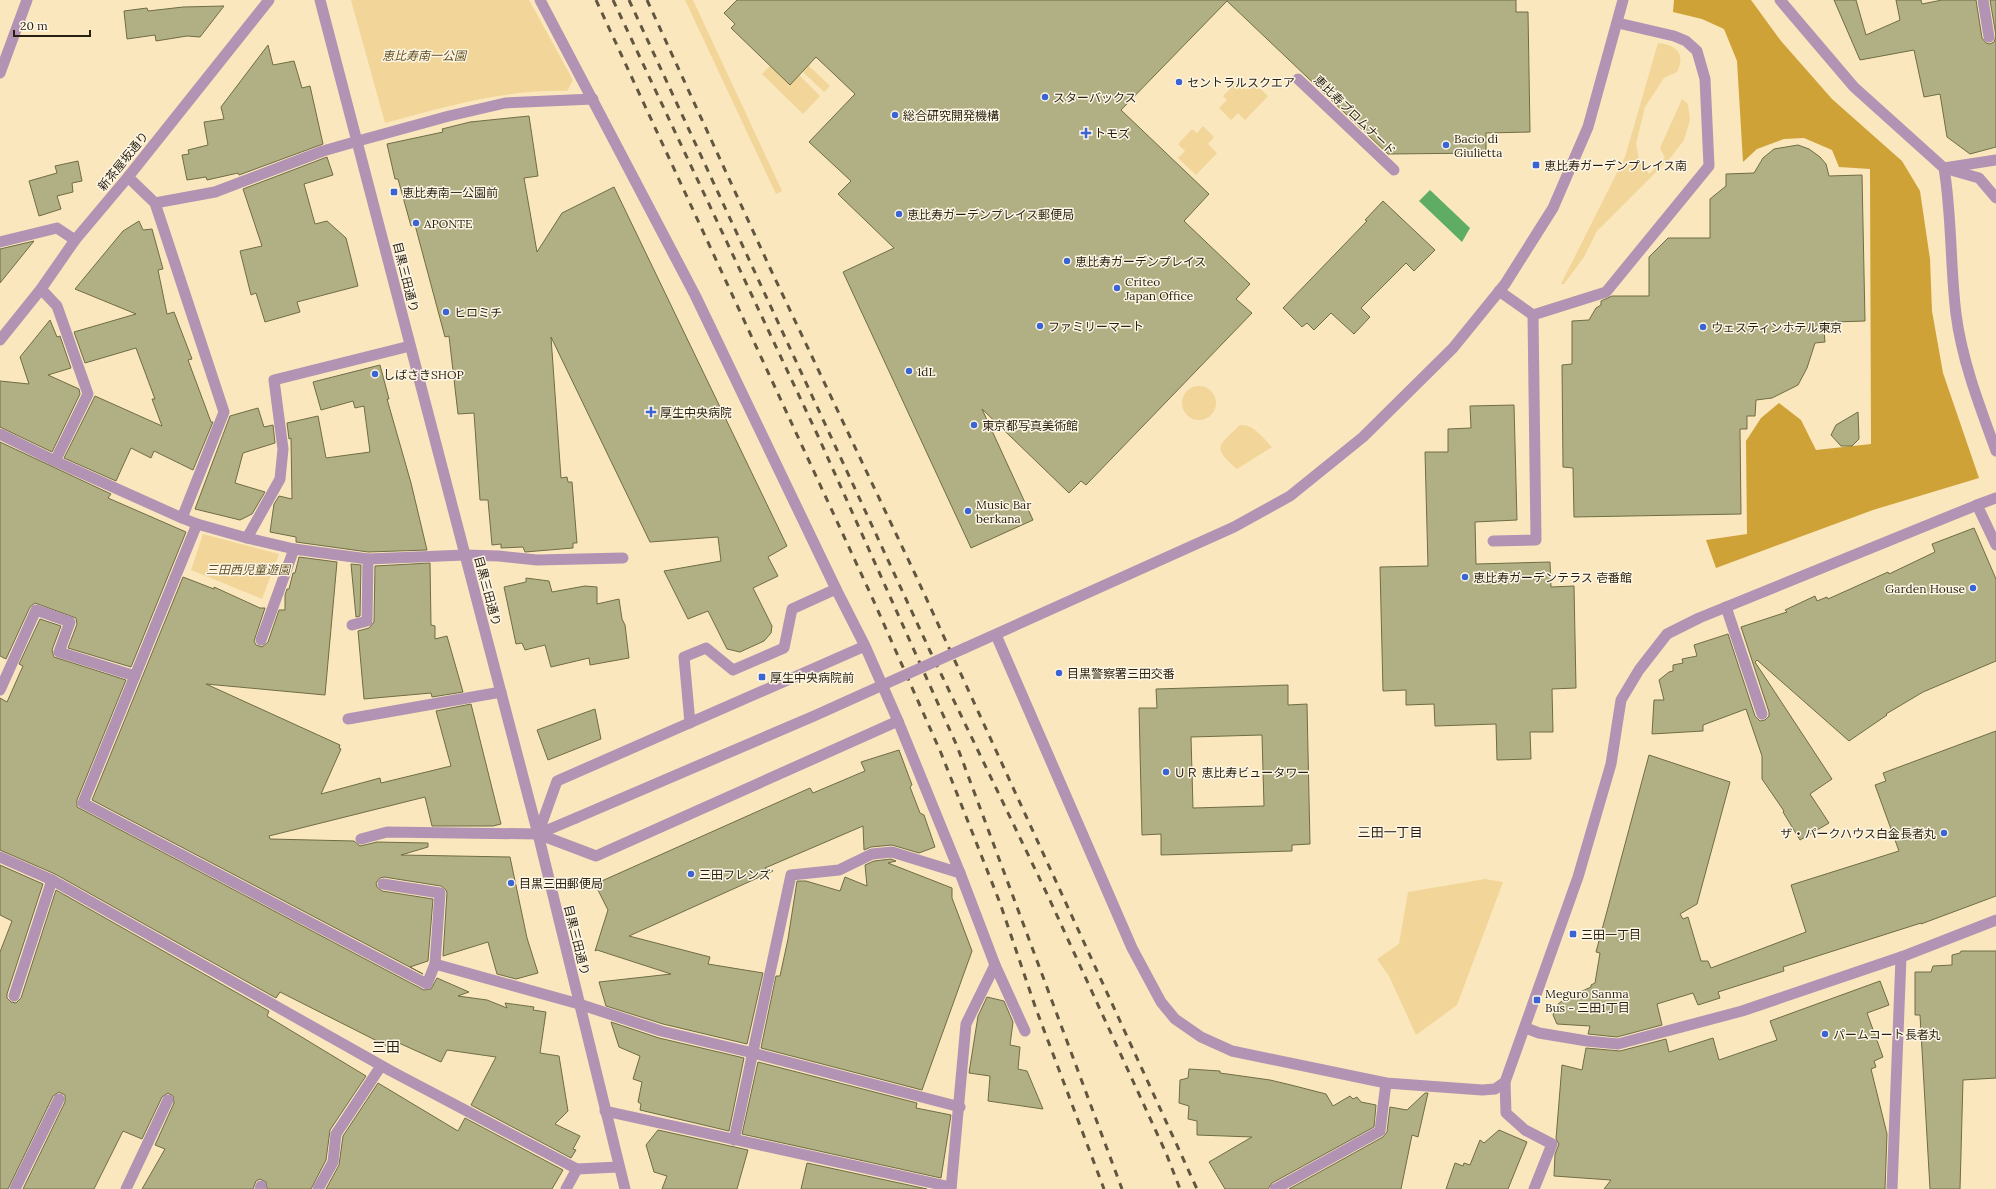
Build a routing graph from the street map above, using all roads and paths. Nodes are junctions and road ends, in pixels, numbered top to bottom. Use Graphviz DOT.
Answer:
graph roads {
  1 [pos="27,0"];
  2 [pos="269,0"];
  3 [pos="320,0"];
  4 [pos="540,0"];
  5 [pos="1623,0"];
  6 [pos="1780,0"];
  7 [pos="1983,0"];
  8 [pos="1618,23"];
  9 [pos="1989,37"];
  10 [pos="0,73"];
  11 [pos="1298,79"];
  12 [pos="593,98"];
  13 [pos="358,141"];
  14 [pos="1996,160"];
  15 [pos="1944,168"];
  16 [pos="1394,170"];
  17 [pos="128,177"];
  18 [pos="1996,198"];
  19 [pos="155,203"];
  20 [pos="75,240"];
  21 [pos="0,242"];
  22 [pos="41,289"];
  23 [pos="1500,291"];
  24 [pos="1533,315"];
  25 [pos="0,340"];
  26 [pos="410,346"];
  27 [pos="0,434"];
  28 [pos="1996,451"];
  29 [pos="55,461"];
  30 [pos="1996,498"];
  31 [pos="1977,505"];
  32 [pos="182,518"];
  33 [pos="197,524"];
  34 [pos="247,538"];
  35 [pos="1493,541"];
  36 [pos="1996,545"];
  37 [pos="294,549"];
  38 [pos="465,555"];
  39 [pos="623,558"];
  40 [pos="368,559"];
  41 [pos="836,589"];
  42 [pos="1726,607"];
  43 [pos="352,625"];
  44 [pos="996,635"];
  45 [pos="261,640"];
  46 [pos="865,646"];
  47 [pos="135,676"];
  48 [pos="0,690"];
  49 [pos="501,692"];
  50 [pos="1762,714"];
  51 [pos="348,719"];
  52 [pos="898,721"];
  53 [pos="690,723"];
  54 [pos="538,834"];
  55 [pos="361,839"];
  56 [pos="0,857"];
  57 [pos="960,873"];
  58 [pos="52,880"];
  59 [pos="384,884"];
  60 [pos="1996,920"];
  61 [pos="1902,956"];
  62 [pos="435,964"];
  63 [pos="995,965"];
  64 [pos="14,996"];
  65 [pos="579,1004"];
  66 [pos="1526,1028"];
  67 [pos="1025,1031"];
  68 [pos="753,1053"];
  69 [pos="382,1066"];
  70 [pos="1505,1082"];
  71 [pos="1386,1083"];
  72 [pos="59,1099"];
  73 [pos="168,1100"];
  74 [pos="960,1107"];
  75 [pos="605,1111"];
  76 [pos="734,1140"];
  77 [pos="618,1167"];
  78 [pos="577,1169"];
  79 [pos="951,1188"];
  80 [pos="15,1189"];
  81 [pos="126,1189"];
  82 [pos="318,1189"];
  83 [pos="566,1189"];
  84 [pos="625,1189"];
  85 [pos="1275,1189"];
  86 [pos="1534,1189"];
  87 [pos="1892,1189"];
  1 -- 10 [label="street"];
  2 -- 17 [label="street, 新茶屋坂通り"];
  3 -- 13 [label="street, 目黒三田通り"];
  4 -- 12 [label="street"];
  5 -- 8 [label="street"];
  6 -- 15 [label="street"];
  7 -- 9 [label="street"];
  8 -- 23 [label="street"];
  8 -- 24 [label="street"];
  11 -- 16 [label="street, 恵比寿プロムナード"];
  12 -- 13 [label="street"];
  12 -- 41 [label="street"];
  13 -- 19 [label="street"];
  13 -- 26 [label="street, 目黒三田通り"];
  14 -- 15 [label="street"];
  15 -- 18 [label="street"];
  15 -- 28 [label="street"];
  17 -- 19 [label="street"];
  17 -- 20 [label="street, 新茶屋坂通り"];
  19 -- 32 [label="street"];
  20 -- 21 [label="street"];
  20 -- 22 [label="street, 新茶屋坂通り"];
  22 -- 25 [label="street, 新茶屋坂通り"];
  22 -- 29 [label="street"];
  23 -- 24 [label="street"];
  23 -- 44 [label="street"];
  24 -- 35 [label="street"];
  26 -- 34 [label="street"];
  26 -- 38 [label="street, 目黒三田通り"];
  27 -- 29 [label="street"];
  29 -- 32 [label="street"];
  30 -- 31 [label="street"];
  31 -- 36 [label="street"];
  31 -- 42 [label="street"];
  32 -- 33 [label="street"];
  33 -- 34 [label="street"];
  33 -- 47 [label="street"];
  34 -- 37 [label="street"];
  37 -- 40 [label="street"];
  37 -- 45 [label="street"];
  38 -- 39 [label="street"];
  38 -- 40 [label="street"];
  38 -- 49 [label="street, 目黒三田通り"];
  40 -- 43 [label="street"];
  41 -- 46 [label="street"];
  41 -- 53 [label="street"];
  42 -- 50 [label="street"];
  42 -- 66 [label="street"];
  44 -- 54 [label="street, bridge"];
  44 -- 71 [label="street"];
  46 -- 52 [label="street"];
  46 -- 53 [label="street"];
  47 -- 48 [label="street"];
  47 -- 62 [label="street"];
  49 -- 51 [label="street"];
  49 -- 54 [label="street, 目黒三田通り"];
  52 -- 54 [label="street"];
  52 -- 57 [label="street"];
  53 -- 54 [label="street"];
  54 -- 55 [label="street"];
  54 -- 65 [label="street, 目黒三田通り"];
  56 -- 58 [label="street"];
  57 -- 63 [label="street"];
  57 -- 68 [label="street"];
  58 -- 64 [label="street"];
  58 -- 69 [label="street"];
  59 -- 62 [label="street"];
  60 -- 61 [label="street"];
  61 -- 66 [label="street"];
  61 -- 87 [label="street"];
  62 -- 65 [label="street"];
  63 -- 67 [label="street"];
  63 -- 74 [label="street"];
  65 -- 68 [label="street"];
  65 -- 75 [label="street, 目黒三田通り"];
  66 -- 70 [label="street"];
  68 -- 74 [label="street"];
  68 -- 76 [label="street"];
  69 -- 78 [label="street"];
  69 -- 82 [label="street"];
  70 -- 71 [label="street"];
  70 -- 86 [label="street"];
  71 -- 85 [label="street"];
  72 -- 80 [label="street"];
  73 -- 81 [label="street"];
  74 -- 79 [label="street"];
  75 -- 76 [label="street"];
  75 -- 77 [label="street, 目黒三田通り"];
  76 -- 79 [label="street"];
  77 -- 78 [label="street"];
  77 -- 84 [label="street, 目黒三田通り"];
  78 -- 83 [label="street"];
}
